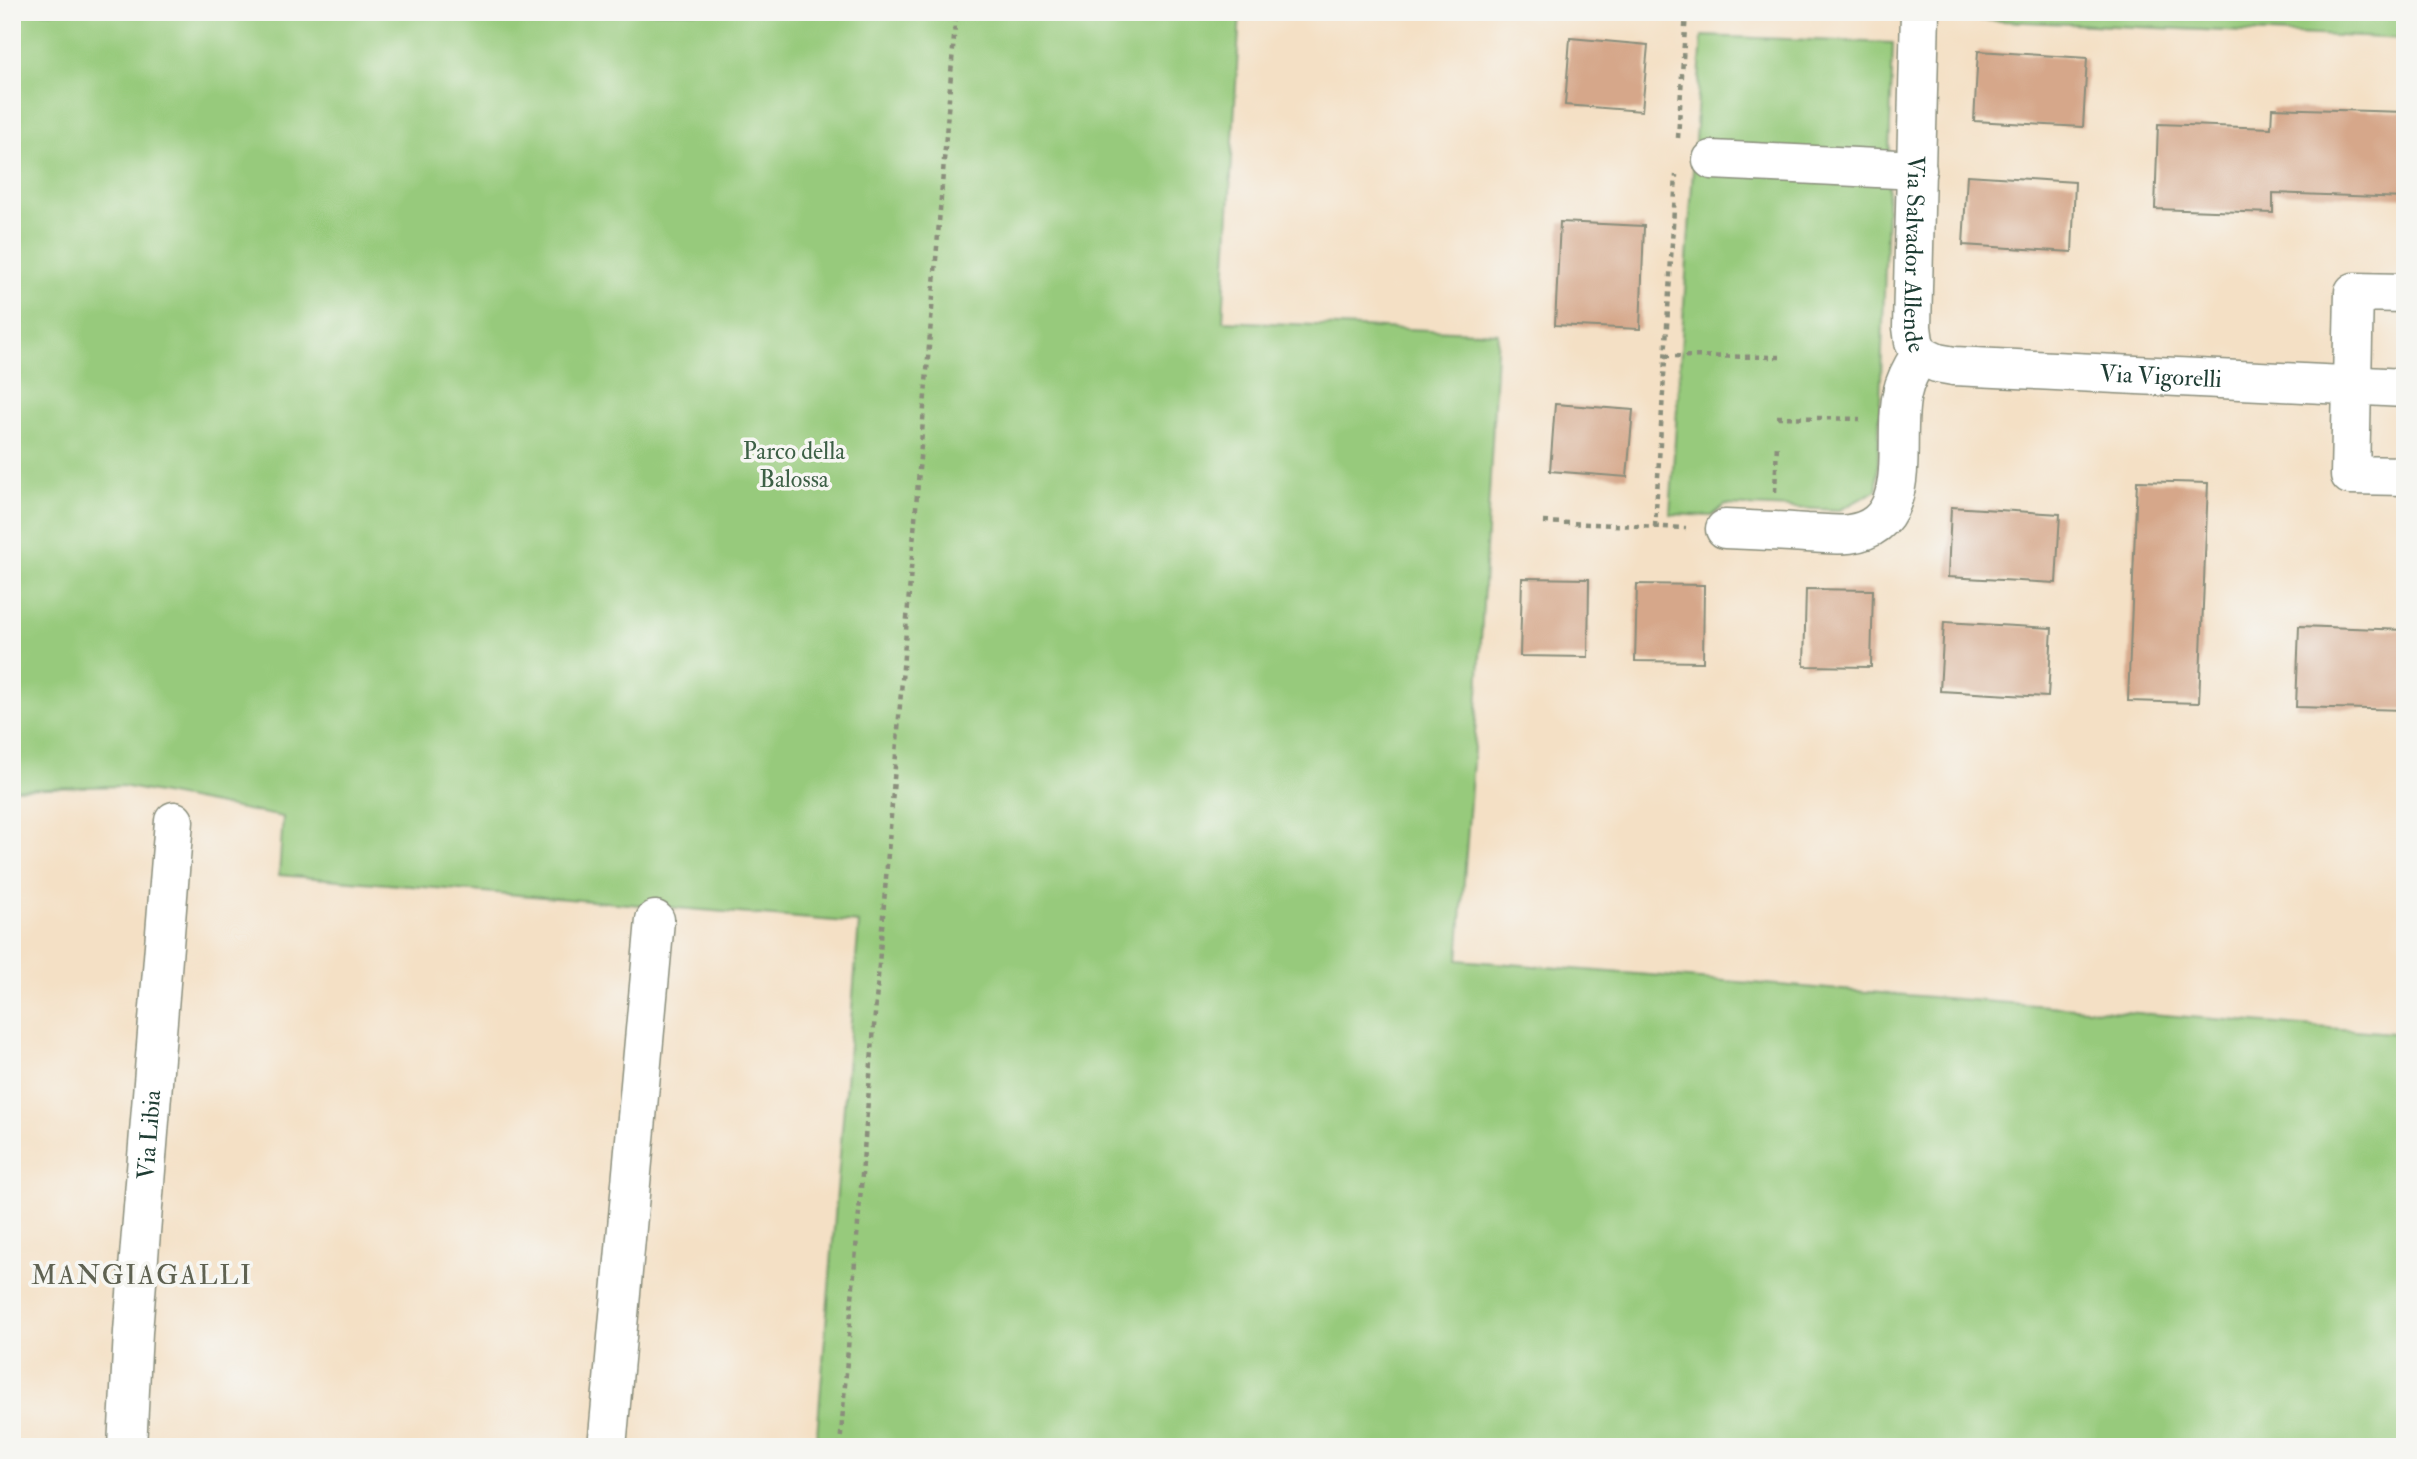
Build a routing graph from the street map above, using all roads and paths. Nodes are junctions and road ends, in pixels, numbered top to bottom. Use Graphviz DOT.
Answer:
graph roads {
  1 [pos="956,12"];
  2 [pos="1686,12"];
  3 [pos="1920,12"];
  4 [pos="1695,153"];
  5 [pos="1917,170"];
  6 [pos="1676,172"];
  7 [pos="2405,293"];
  8 [pos="1920,355"];
  9 [pos="1665,356"];
  10 [pos="1780,357"];
  11 [pos="2352,384"];
  12 [pos="2405,388"];
  13 [pos="1777,417"];
  14 [pos="1899,420"];
  15 [pos="1777,443"];
  16 [pos="2405,476"];
  17 [pos="2405,514"];
  18 [pos="1544,522"];
  19 [pos="1655,527"];
  20 [pos="1725,530"];
  21 [pos="1774,531"];
  22 [pos="2404,542"];
  23 [pos="174,821"];
  24 [pos="655,920"];
  25 [pos="127,1447"];
  26 [pos="607,1447"];
  27 [pos="840,1447"];
  1 -- 27 [label="path"];
  2 -- 4 [label="path"];
  3 -- 5 [label="street, Via Salvador Allende"];
  4 -- 5 [label="street"];
  5 -- 8 [label="street, Via Salvador Allende"];
  6 -- 9 [label="path"];
  7 -- 11 [label="street"];
  8 -- 11 [label="street, Via Vigorelli"];
  8 -- 14 [label="street, Via Salvador Allende"];
  9 -- 10 [label="path"];
  9 -- 19 [label="path"];
  11 -- 12 [label="street, Via Vigorelli"];
  11 -- 16 [label="street"];
  13 -- 14 [label="path"];
  14 -- 21 [label="street, Via Salvador Allende"];
  15 -- 21 [label="path"];
  17 -- 22 [label="path"];
  18 -- 19 [label="path"];
  19 -- 20 [label="path"];
  20 -- 21 [label="street, Via Salvador Allende"];
  23 -- 25 [label="street, Via Libia"];
  24 -- 26 [label="street"];
}
